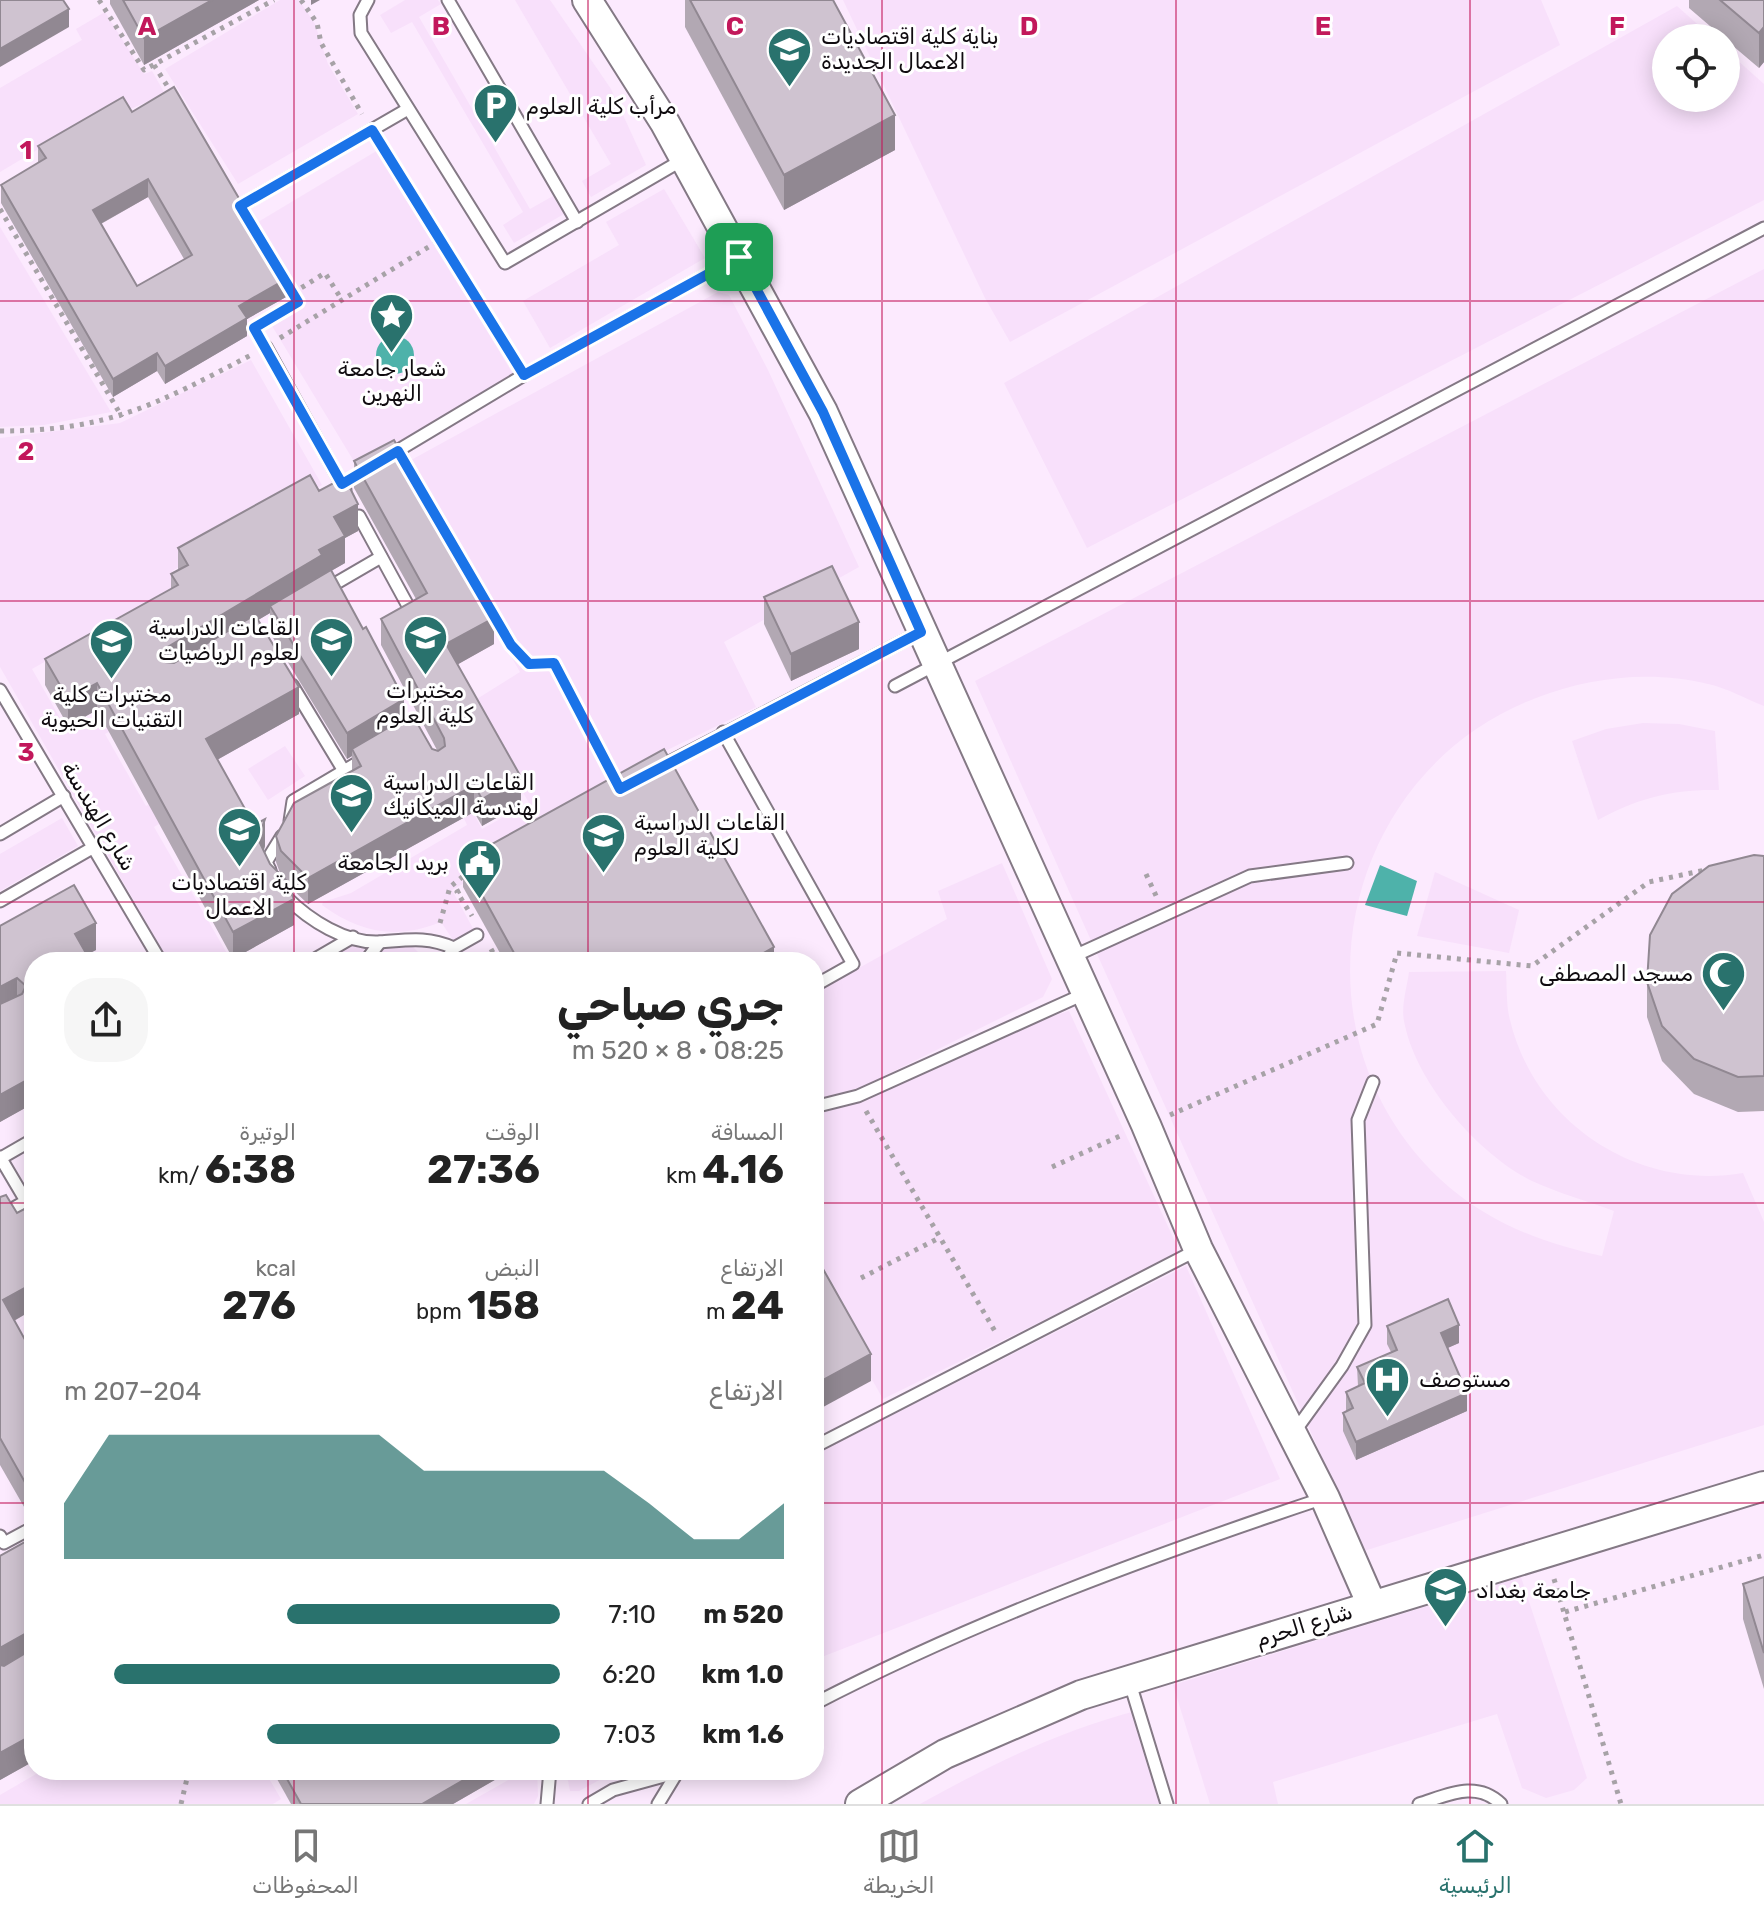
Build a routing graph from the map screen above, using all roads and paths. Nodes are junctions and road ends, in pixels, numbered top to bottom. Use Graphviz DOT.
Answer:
graph roads {
  1 [pos="99,0"];
  2 [pos="274,0"];
  3 [pos="301,0"];
  4 [pos="368,0"];
  5 [pos="448,0"];
  6 [pos="587,0"];
  7 [pos="154,65"];
  8 [pos="163,104"];
  9 [pos="408,109"];
  10 [pos="372,130"];
  11 [pos="685,159"];
  12 [pos="240,206"];
  13 [pos="0,209"];
  14 [pos="577,222"];
  15 [pos="1764,228"];
  16 [pos="440,240"];
  17 [pos="739,257"];
  18 [pos="278,269"];
  19 [pos="293,293"];
  20 [pos="342,300"];
  21 [pos="266,347"];
  22 [pos="524,375"];
  23 [pos="122,417"];
  24 [pos="0,431"];
  25 [pos="375,464"];
  26 [pos="353,477"];
  27 [pos="342,484"];
  28 [pos="349,497"];
  29 [pos="359,516"];
  30 [pos="451,541"];
  31 [pos="381,557"];
  32 [pos="312,597"];
  33 [pos="402,621"];
  34 [pos="921,632"];
  35 [pos="938,666"];
  36 [pos="289,681"];
  37 [pos="895,686"];
  38 [pos="0,690"];
  39 [pos="723,732"];
  40 [pos="374,753"];
  41 [pos="344,771"];
  42 [pos="620,789"];
  43 [pos="64,796"];
  44 [pos="0,834"];
  45 [pos="94,847"];
  46 [pos="1347,863"];
  47 [pos="1716,867"];
  48 [pos="468,873"];
  49 [pos="478,882"];
  50 [pos="0,901"];
  51 [pos="473,919"];
  52 [pos="477,935"];
  53 [pos="353,937"];
  54 [pos="426,938"];
  55 [pos="380,942"];
  56 [pos="454,948"];
  57 [pos="155,952"];
  58 [pos="327,952"];
  59 [pos="372,952"];
  60 [pos="451,952"];
  61 [pos="1068,959"];
  62 [pos="824,980"];
  63 [pos="1084,994"];
  64 [pos="1373,1082"];
  65 [pos="858,1096"];
  66 [pos="824,1104"];
  67 [pos="1146,1125"];
  68 [pos="24,1145"];
  69 [pos="1091,1149"];
  70 [pos="1,1158"];
  71 [pos="1052,1167"];
  72 [pos="24,1198"];
  73 [pos="24,1202"];
  74 [pos="0,1216"];
  75 [pos="941,1237"];
  76 [pos="1198,1249"];
  77 [pos="861,1278"];
  78 [pos="1005,1349"];
  79 [pos="1293,1435"];
  80 [pos="824,1442"];
  81 [pos="1764,1486"];
  82 [pos="1325,1498"];
  83 [pos="24,1532"];
  84 [pos="0,1536"];
  85 [pos="1546,1551"];
  86 [pos="1764,1555"];
  87 [pos="1371,1603"];
  88 [pos="1565,1612"];
  89 [pos="1129,1680"];
  90 [pos="824,1699"];
  91 [pos="187,1780"];
  92 [pos="549,1780"];
  93 [pos="643,1780"];
  94 [pos="676,1780"];
  95 [pos="181,1804"];
  96 [pos="547,1804"];
  97 [pos="589,1804"];
  98 [pos="658,1804"];
  99 [pos="860,1804"];
  100 [pos="1167,1804"];
  101 [pos="1419,1804"];
  102 [pos="1501,1804"];
  103 [pos="1621,1804"];
  1 -- 7 [label="path"];
  2 -- 7 [label="path"];
  3 -- 10 [label="path"];
  4 -- 9 [label="lane"];
  5 -- 14 [label="lane"];
  6 -- 11 [label="street"];
  7 -- 8 [label="path"];
  9 -- 10 [label="lane"];
  9 -- 14 [label="lane"];
  10 -- 12 [label="lane"];
  10 -- 16 [label="path"];
  11 -- 14 [label="lane"];
  11 -- 17 [label="street"];
  13 -- 23 [label="path"];
  15 -- 35 [label="lane"];
  16 -- 20 [label="path"];
  16 -- 22 [label="path"];
  17 -- 22 [label="lane"];
  17 -- 34 [label="street"];
  18 -- 19 [label="path"];
  19 -- 20 [label="path"];
  19 -- 21 [label="path"];
  20 -- 21 [label="path"];
  21 -- 23 [label="path"];
  21 -- 27 [label="lane"];
  22 -- 25 [label="lane"];
  23 -- 24 [label="path"];
  26 -- 27 [label="lane"];
  27 -- 28 [label="lane"];
  29 -- 31 [label="lane"];
  30 -- 42 [label="path"];
  31 -- 32 [label="lane"];
  31 -- 33 [label="lane"];
  34 -- 35 [label="street"];
  34 -- 39 [label="lane"];
  35 -- 37 [label="lane"];
  35 -- 61 [label="street"];
  36 -- 41 [label="lane"];
  38 -- 43 [label="lane, شارع الهندسة"];
  39 -- 42 [label="lane"];
  39 -- 62 [label="lane"];
  40 -- 41 [label="lane"];
  41 -- 53 [label="lane"];
  43 -- 44 [label="lane"];
  43 -- 45 [label="lane, شارع الهندسة"];
  45 -- 50 [label="lane"];
  45 -- 57 [label="lane, شارع الهندسة"];
  46 -- 61 [label="lane"];
  47 -- 67 [label="path"];
  48 -- 54 [label="path"];
  49 -- 51 [label="path"];
  52 -- 56 [label="lane"];
  53 -- 55 [label="lane"];
  53 -- 58 [label="lane"];
  54 -- 55 [label="lane"];
  54 -- 56 [label="lane"];
  55 -- 59 [label="lane"];
  56 -- 60 [label="lane"];
  61 -- 63 [label="street"];
  63 -- 65 [label="lane"];
  63 -- 67 [label="street"];
  64 -- 79 [label="lane"];
  65 -- 66 [label="lane"];
  65 -- 75 [label="path"];
  67 -- 76 [label="street"];
  68 -- 70 [label="lane"];
  69 -- 71 [label="path"];
  70 -- 72 [label="lane"];
  73 -- 74 [label="lane"];
  75 -- 77 [label="path"];
  75 -- 78 [label="path"];
  76 -- 78 [label="lane"];
  76 -- 79 [label="street"];
  78 -- 80 [label="lane"];
  79 -- 82 [label="street"];
  81 -- 85 [label="street, شارع الحرم"];
  82 -- 87 [label="street"];
  82 -- 90 [label="lane"];
  83 -- 84 [label="lane"];
  85 -- 87 [label="street, شارع الحرم"];
  85 -- 88 [label="path"];
  86 -- 88 [label="path"];
  87 -- 89 [label="street, شارع الحرم"];
  88 -- 103 [label="path"];
  89 -- 99 [label="street, شارع الحرم"];
  89 -- 100 [label="lane"];
  91 -- 95 [label="path"];
  92 -- 96 [label="lane"];
  93 -- 97 [label="lane"];
  94 -- 98 [label="lane"];
  101 -- 102 [label="lane"];
}
